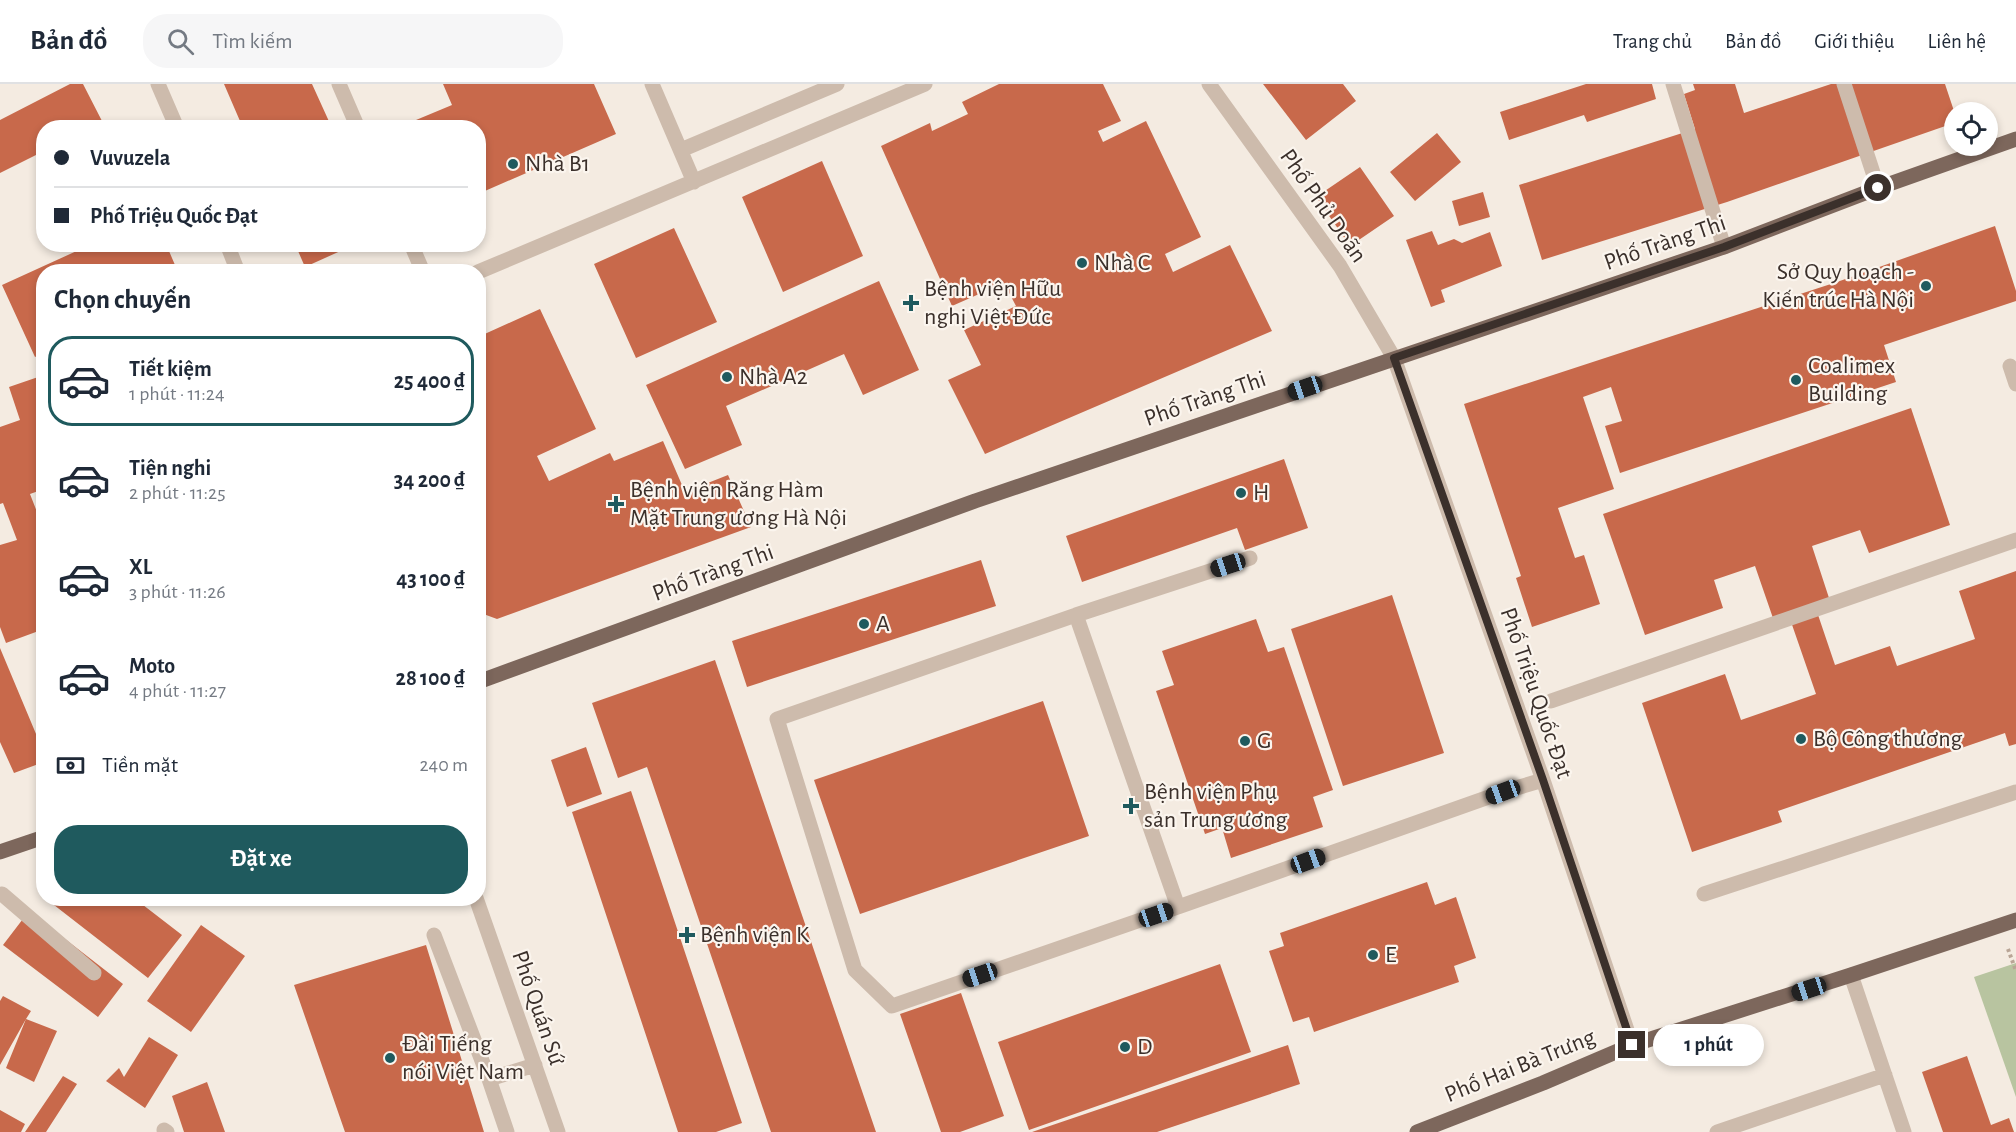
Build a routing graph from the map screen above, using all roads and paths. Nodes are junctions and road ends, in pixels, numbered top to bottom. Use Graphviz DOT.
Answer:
graph roads {
  1 [pos="158,84"];
  2 [pos="339,84"];
  3 [pos="652,84"];
  4 [pos="837,84"];
  5 [pos="925,84"];
  6 [pos="1209,84"];
  7 [pos="1673,84"];
  8 [pos="1844,84"];
  9 [pos="174,120"];
  10 [pos="355,120"];
  11 [pos="2016,140"];
  12 [pos="681,150"];
  13 [pos="694,182"];
  14 [pos="1878,188"];
  15 [pos="1724,247"];
  16 [pos="486,269"];
  17 [pos="1394,358"];
  18 [pos="2010,366"];
  19 [pos="2016,384"];
  20 [pos="2016,540"];
  21 [pos="1250,558"];
  22 [pos="1076,615"];
  23 [pos="486,679"];
  24 [pos="1551,701"];
  25 [pos="1543,780"];
  26 [pos="2016,792"];
  27 [pos="36,840"];
  28 [pos="0,852"];
  29 [pos="2,894"];
  30 [pos="1704,894"];
  31 [pos="479,906"];
  32 [pos="1178,907"];
  33 [pos="2016,920"];
  34 [pos="434,934"];
  35 [pos="94,973"];
  36 [pos="1851,975"];
  37 [pos="1632,1045"];
  38 [pos="535,1065"];
  39 [pos="1885,1075"];
  40 [pos="489,1079"];
  41 [pos="507,1132"];
  42 [pos="558,1132"];
  43 [pos="1416,1132"];
  44 [pos="1717,1132"];
  45 [pos="1904,1132"];
  1 -- 9 [label="street"];
  2 -- 10 [label="street"];
  3 -- 12 [label="street"];
  4 -- 12 [label="street"];
  5 -- 13 [label="street"];
  6 -- 17 [label="street, Phố Phủ Doãn"];
  7 -- 15 [label="street"];
  8 -- 14 [label="street"];
  11 -- 14 [label="main road, Phố Tràng Thi"];
  12 -- 13 [label="street"];
  13 -- 16 [label="street"];
  14 -- 15 [label="main road, Phố Tràng Thi"];
  15 -- 17 [label="main road, Phố Tràng Thi"];
  17 -- 23 [label="main road, Phố Tràng Thi"];
  17 -- 25 [label="street, Phố Triệu Quốc Đạt"];
  18 -- 19 [label="street"];
  20 -- 24 [label="street"];
  21 -- 22 [label="street"];
  22 -- 32 [label="street"];
  22 -- 32 [label="street"];
  25 -- 32 [label="street"];
  25 -- 37 [label="street, Phố Triệu Quốc Đạt"];
  26 -- 30 [label="street"];
  27 -- 28 [label="main road"];
  29 -- 35 [label="street"];
  31 -- 38 [label="street, Phố Quán Sứ"];
  33 -- 36 [label="main road, Phố Hai Bà Trưng"];
  34 -- 40 [label="street"];
  36 -- 37 [label="main road, Phố Hai Bà Trưng"];
  36 -- 39 [label="street"];
  37 -- 43 [label="main road, Phố Hai Bà Trưng"];
  38 -- 40 [label="street"];
  38 -- 42 [label="street, Phố Quán Sứ"];
  39 -- 44 [label="street"];
  39 -- 45 [label="street"];
  40 -- 41 [label="street"];
}
